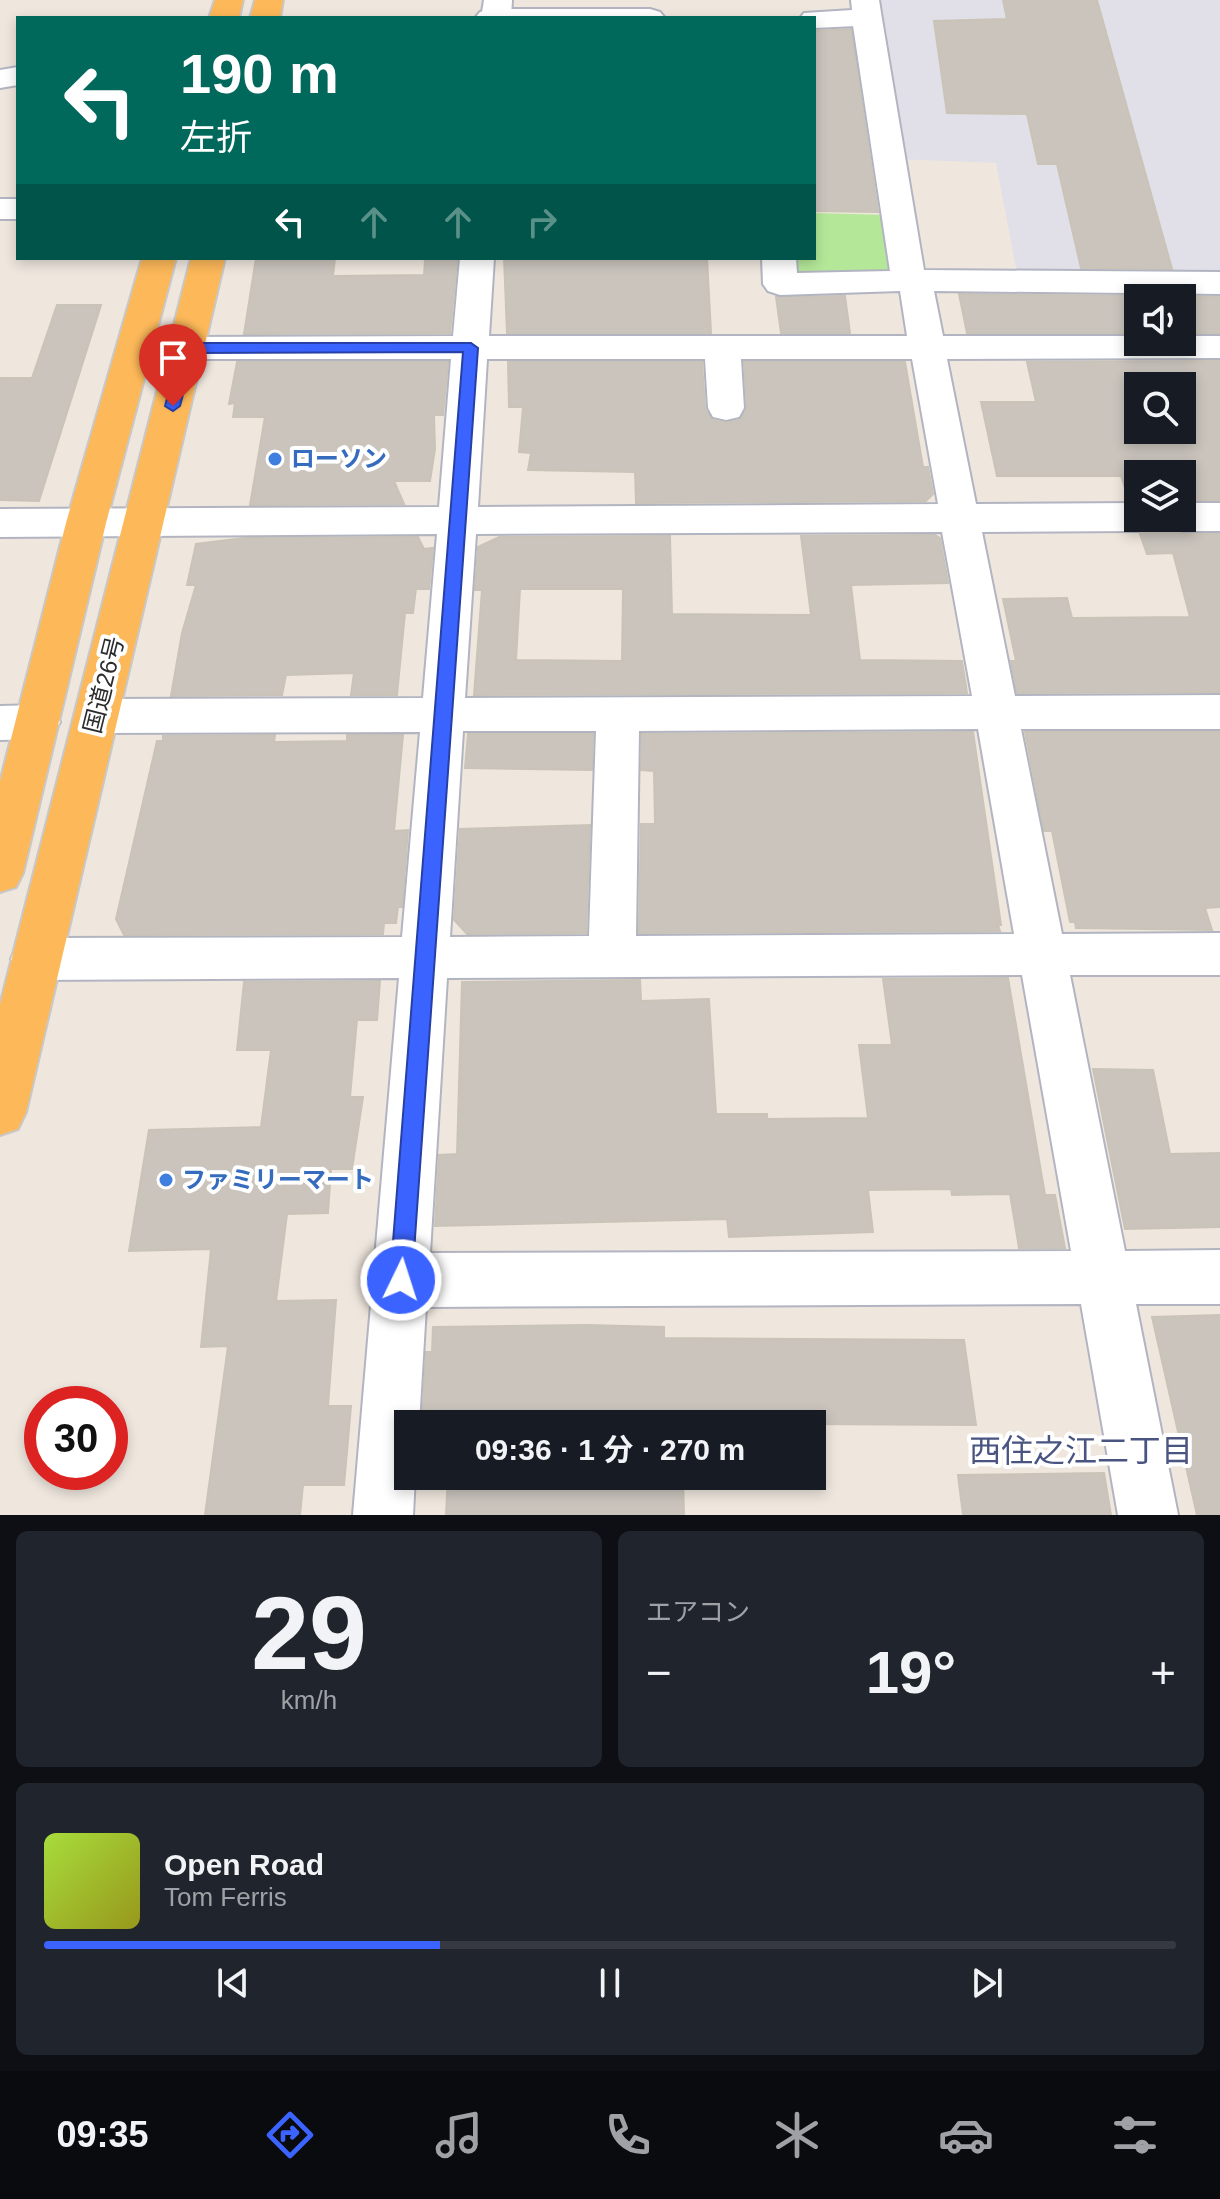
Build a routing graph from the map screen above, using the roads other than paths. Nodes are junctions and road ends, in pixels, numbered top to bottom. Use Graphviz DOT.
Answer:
graph roads {
  1 [pos="866,9"];
  2 [pos="816,19"];
  3 [pos="158,260"];
  4 [pos="208,260"];
  5 [pos="477,260"];
  6 [pos="779,260"];
  7 [pos="912,282"];
  8 [pos="1220,283"];
  9 [pos="722,347"];
  10 [pos="927,347"];
  11 [pos="1220,347"];
  12 [pos="188,348"];
  13 [pos="471,348"];
  14 [pos="726,408"];
  15 [pos="1124,517"];
  16 [pos="1196,517"];
  17 [pos="1220,517"];
  18 [pos="961,518"];
  19 [pos="143,522"];
  20 [pos="457,522"];
  21 [pos="0,523"];
  22 [pos="86,523"];
  23 [pos="1220,712"];
  24 [pos="997,713"];
  25 [pos="618,715"];
  26 [pos="97,716"];
  27 [pos="443,716"];
  28 [pos="19,722"];
  29 [pos="0,873"];
  30 [pos="1043,954"];
  31 [pos="1220,954"];
  32 [pos="612,956"];
  33 [pos="425,957"];
  34 [pos="35,959"];
  35 [pos="0,1112"];
  36 [pos="1220,1277"];
  37 [pos="1103,1278"];
  38 [pos="401,1280"];
  39 [pos="383,1515"];
  40 [pos="1148,1515"];
  1 -- 2 [label="street"];
  1 -- 7 [label="street"];
  3 -- 22 [label="highway"];
  4 -- 12 [label="highway, 国道26号"];
  5 -- 13 [label="street"];
  6 -- 7 [label="street"];
  7 -- 8 [label="street"];
  7 -- 10 [label="street"];
  9 -- 10 [label="street"];
  9 -- 13 [label="street"];
  9 -- 14 [label="street"];
  10 -- 11 [label="street"];
  10 -- 18 [label="street"];
  12 -- 13 [label="street"];
  12 -- 19 [label="highway, 国道26号"];
  13 -- 20 [label="street"];
  15 -- 18 [label="street"];
  16 -- 17 [label="street"];
  18 -- 20 [label="street"];
  18 -- 24 [label="street"];
  19 -- 20 [label="street"];
  19 -- 22 [label="street"];
  19 -- 26 [label="highway, 国道26号"];
  20 -- 27 [label="street"];
  21 -- 22 [label="street"];
  22 -- 28 [label="highway"];
  23 -- 24 [label="street"];
  24 -- 25 [label="street"];
  24 -- 30 [label="street"];
  25 -- 27 [label="street"];
  25 -- 32 [label="street"];
  26 -- 27 [label="street"];
  26 -- 34 [label="highway, 国道26号"];
  27 -- 33 [label="street"];
  28 -- 29 [label="highway"];
  30 -- 31 [label="street"];
  30 -- 32 [label="street"];
  30 -- 37 [label="street"];
  32 -- 33 [label="street"];
  33 -- 34 [label="street"];
  33 -- 38 [label="street"];
  34 -- 35 [label="highway, 国道26号"];
  36 -- 37 [label="street"];
  37 -- 38 [label="street"];
  37 -- 40 [label="street"];
  38 -- 39 [label="street"];
}
